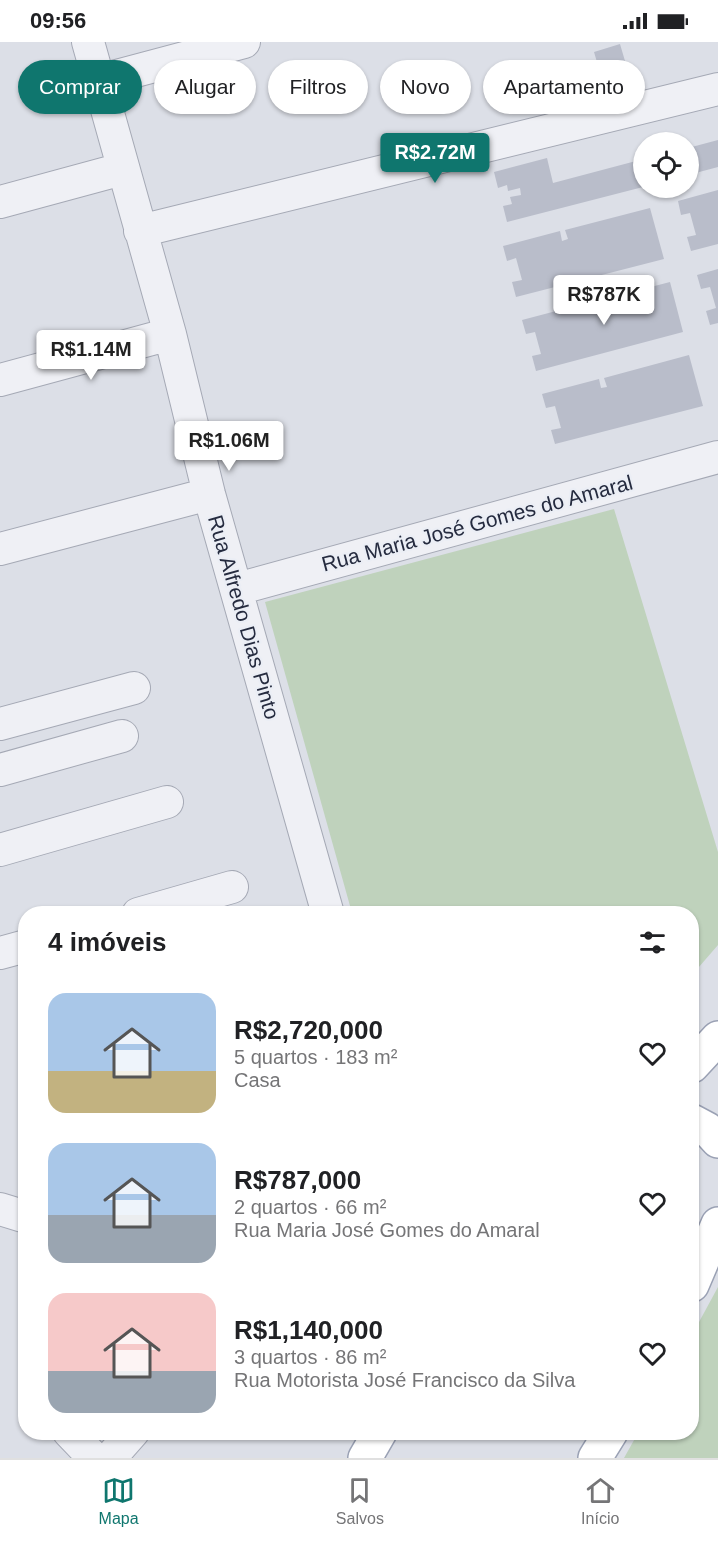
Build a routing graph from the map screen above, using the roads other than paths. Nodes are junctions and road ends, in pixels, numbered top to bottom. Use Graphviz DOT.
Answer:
graph roads {
  1 [pos="88,42"];
  2 [pos="244,42"];
  3 [pos="93,60"];
  4 [pos="142,69"];
  5 [pos="718,88"];
  6 [pos="107,114"];
  7 [pos="122,169"];
  8 [pos="0,202"];
  9 [pos="140,231"];
  10 [pos="170,334"];
  11 [pos="0,380"];
  12 [pos="718,458"];
  13 [pos="209,494"];
  14 [pos="0,549"];
  15 [pos="237,589"];
  16 [pos="134,688"];
  17 [pos="0,724"];
  18 [pos="122,736"];
  19 [pos="0,770"];
  20 [pos="167,802"];
  21 [pos="0,850"];
  22 [pos="232,886"];
  23 [pos="165,906"];
  24 [pos="326,906"];
  25 [pos="18,948"];
  26 [pos="0,953"];
  27 [pos="718,1038"];
  28 [pos="699,1058"];
  29 [pos="699,1125"];
  30 [pos="718,1141"];
  31 [pos="0,1209"];
  32 [pos="18,1215"];
  33 [pos="718,1224"];
  34 [pos="699,1269"];
  35 [pos="77,1440"];
  36 [pos="126,1440"];
  37 [pos="375,1440"];
  38 [pos="606,1440"];
  39 [pos="94,1458"];
  40 [pos="110,1458"];
  41 [pos="365,1458"];
  42 [pos="596,1458"];
  1 -- 3 [label="street, Rua Alfredo Dias Pinto"];
  2 -- 4 [label="street"];
  5 -- 9 [label="street"];
  6 -- 7 [label="street, Rua Alfredo Dias Pinto"];
  7 -- 8 [label="street"];
  7 -- 9 [label="street, Rua Alfredo Dias Pinto"];
  9 -- 10 [label="street, Rua Alfredo Dias Pinto"];
  10 -- 11 [label="street"];
  10 -- 13 [label="street, Rua Alfredo Dias Pinto"];
  12 -- 15 [label="street, Rua Maria José Gomes do Amaral"];
  13 -- 14 [label="street"];
  13 -- 15 [label="street, Rua Alfredo Dias Pinto"];
  15 -- 24 [label="street, Rua Alfredo Dias Pinto"];
  16 -- 17 [label="street"];
  18 -- 19 [label="street"];
  20 -- 21 [label="street"];
  22 -- 23 [label="street"];
  25 -- 26 [label="street"];
  27 -- 28 [label="main road"];
  29 -- 30 [label="main road"];
  31 -- 32 [label="street"];
  33 -- 34 [label="main road"];
  35 -- 39 [label="street"];
  36 -- 40 [label="street"];
  37 -- 41 [label="main road"];
  38 -- 42 [label="main road"];
}
